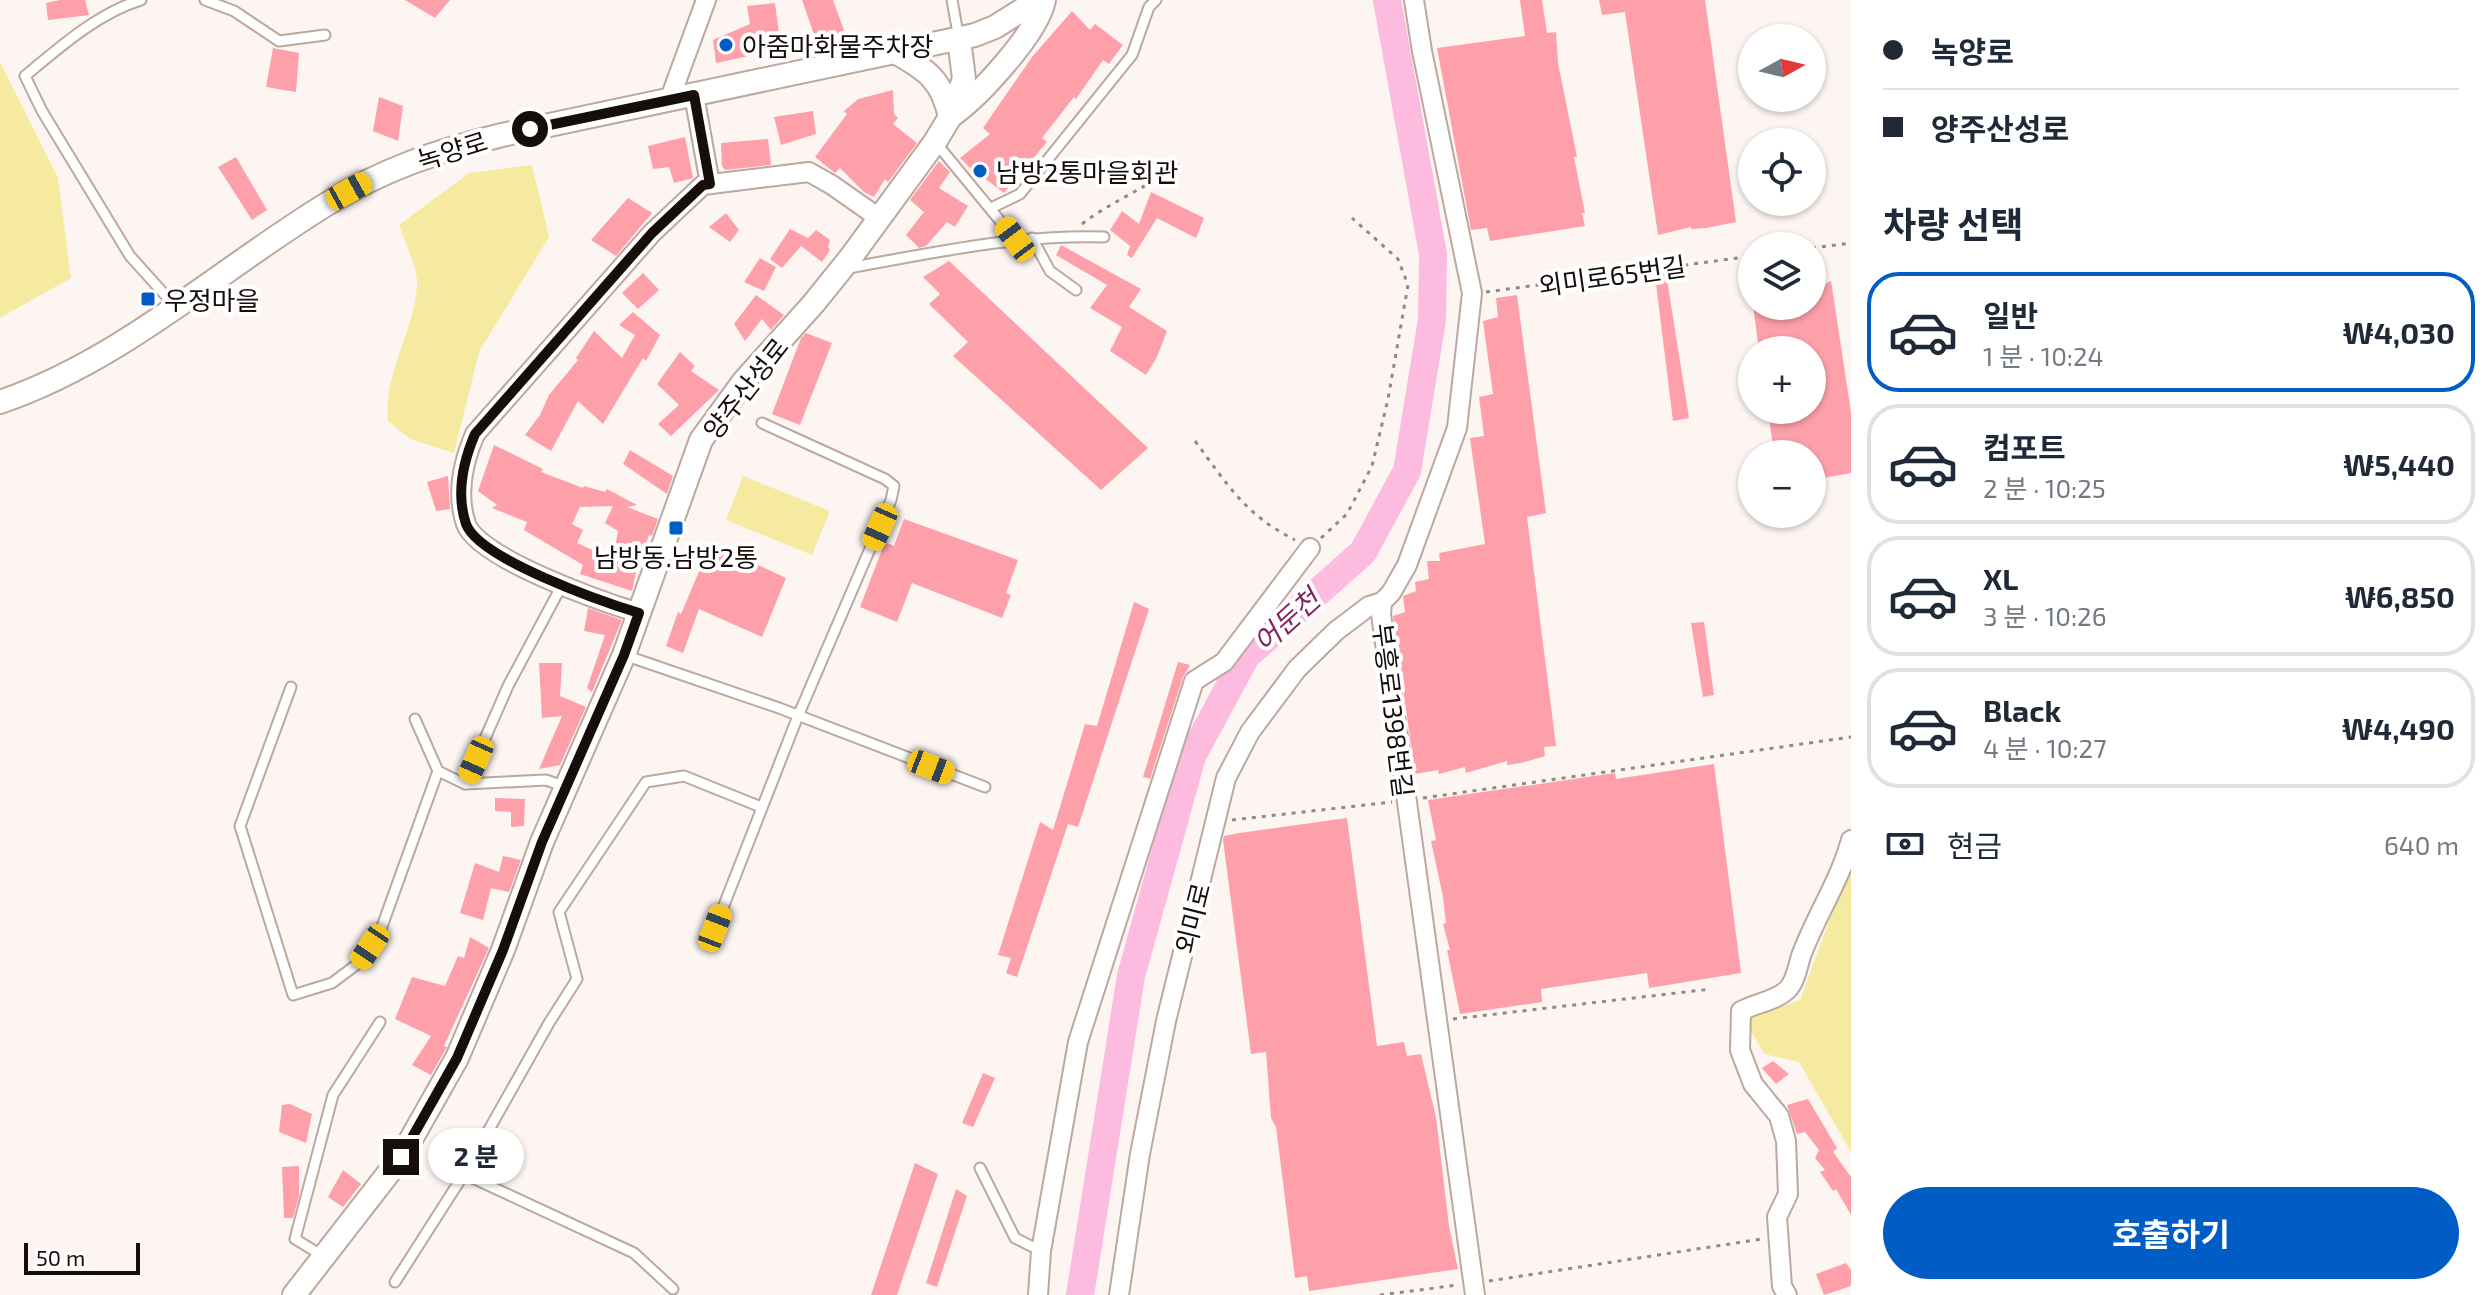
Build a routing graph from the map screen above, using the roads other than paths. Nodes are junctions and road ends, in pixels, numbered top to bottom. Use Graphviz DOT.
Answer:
graph roads {
  1 [pos="141,0"];
  2 [pos="205,0"];
  3 [pos="706,0"];
  4 [pos="952,0"];
  5 [pos="1041,0"];
  6 [pos="1156,0"];
  7 [pos="1414,0"];
  8 [pos="325,35"];
  9 [pos="959,39"];
  10 [pos="895,52"];
  11 [pos="694,95"];
  12 [pos="669,101"];
  13 [pos="950,117"];
  14 [pos="935,142"];
  15 [pos="710,184"];
  16 [pos="991,208"];
  17 [pos="879,218"];
  18 [pos="1104,237"];
  19 [pos="1032,238"];
  20 [pos="1015,239"];
  21 [pos="841,269"];
  22 [pos="1076,290"];
  23 [pos="175,306"];
  24 [pos="0,402"];
  25 [pos="762,423"];
  26 [pos="1310,548"];
  27 [pos="562,585"];
  28 [pos="1382,602"];
  29 [pos="639,613"];
  30 [pos="624,655"];
  31 [pos="291,687"];
  32 [pos="798,716"];
  33 [pos="415,719"];
  34 [pos="438,771"];
  35 [pos="465,784"];
  36 [pos="566,787"];
  37 [pos="985,787"];
  38 [pos="761,807"];
  39 [pos="1851,840"];
  40 [pos="715,928"];
  41 [pos="380,1022"];
  42 [pos="980,1168"];
  43 [pos="464,1174"];
  44 [pos="1041,1251"];
  45 [pos="319,1264"];
  46 [pos="395,1282"];
  47 [pos="673,1289"];
  48 [pos="1475,1289"];
  49 [pos="294,1295"];
  50 [pos="1038,1295"];
  51 [pos="1119,1295"];
  52 [pos="1787,1295"];
  1 -- 23 [label="lane"];
  2 -- 8 [label="lane"];
  3 -- 12 [label="street"];
  4 -- 9 [label="lane"];
  5 -- 9 [label="street"];
  5 -- 13 [label="street"];
  6 -- 16 [label="lane"];
  7 -- 28 [label="street, 부흥로1398번길"];
  9 -- 10 [label="street, 녹양로"];
  9 -- 13 [label="street, 양주산성로"];
  10 -- 11 [label="street, 녹양로"];
  10 -- 13 [label="street"];
  11 -- 12 [label="street, 녹양로"];
  11 -- 15 [label="street"];
  12 -- 23 [label="street, 녹양로"];
  13 -- 14 [label="street, 양주산성로"];
  14 -- 16 [label="lane"];
  14 -- 17 [label="street, 양주산성로"];
  15 -- 17 [label="street"];
  15 -- 27 [label="street"];
  16 -- 20 [label="lane"];
  17 -- 21 [label="street, 양주산성로"];
  18 -- 19 [label="lane"];
  19 -- 20 [label="lane"];
  19 -- 22 [label="lane"];
  20 -- 21 [label="lane"];
  21 -- 29 [label="street, 양주산성로"];
  23 -- 24 [label="street, 녹양로"];
  25 -- 32 [label="lane"];
  26 -- 44 [label="street"];
  27 -- 29 [label="street"];
  27 -- 35 [label="lane"];
  28 -- 48 [label="street, 부흥로1398번길"];
  28 -- 51 [label="street, 외미로"];
  29 -- 30 [label="street, 양주산성로"];
  30 -- 32 [label="lane"];
  30 -- 36 [label="street, 양주산성로"];
  31 -- 34 [label="lane"];
  32 -- 37 [label="lane"];
  32 -- 38 [label="lane"];
  33 -- 34 [label="lane"];
  34 -- 35 [label="lane"];
  35 -- 36 [label="lane"];
  36 -- 45 [label="street, 양주산성로"];
  38 -- 40 [label="lane"];
  38 -- 43 [label="lane"];
  39 -- 52 [label="street"];
  41 -- 45 [label="lane"];
  42 -- 44 [label="lane"];
  43 -- 46 [label="lane"];
  43 -- 47 [label="lane"];
  44 -- 50 [label="street"];
  45 -- 49 [label="street, 양주산성로"];
}
